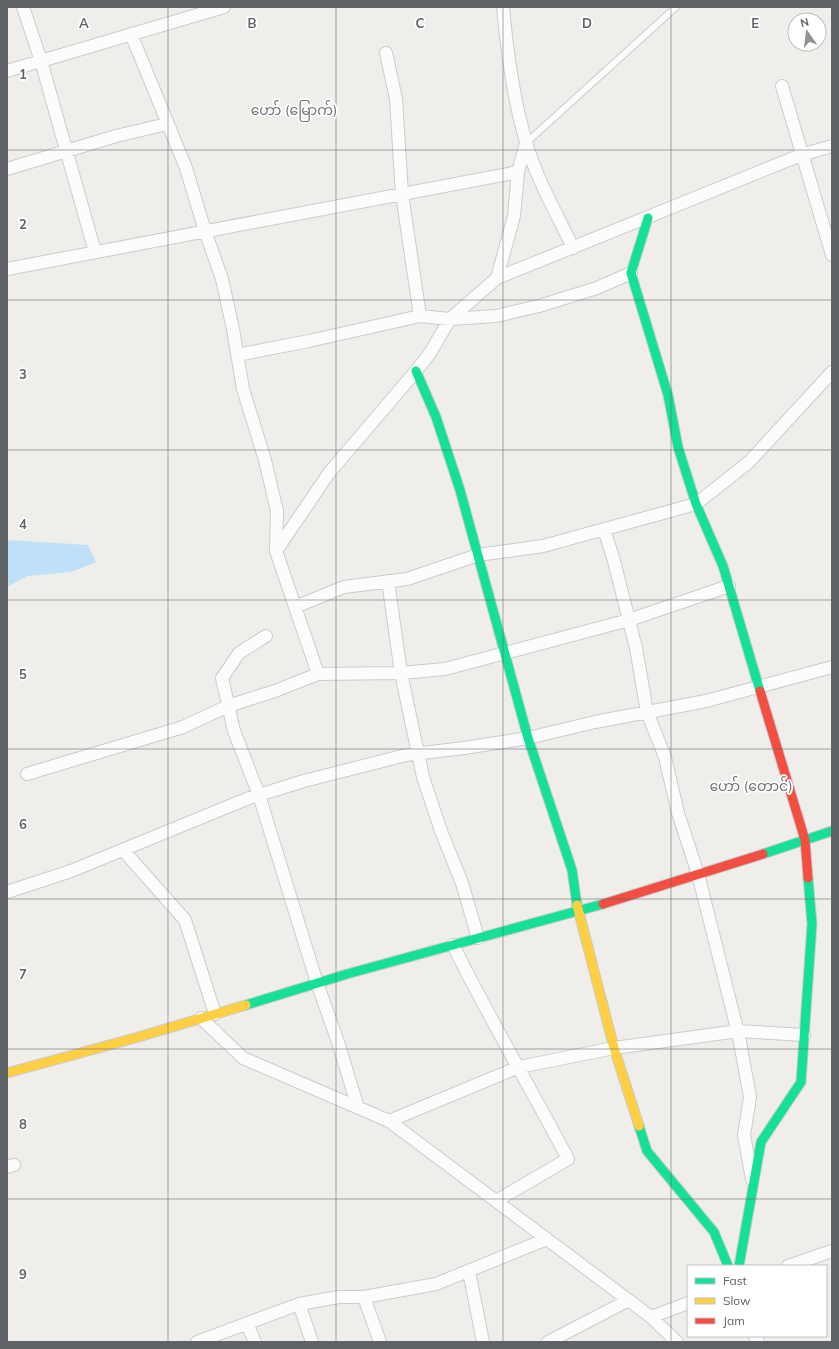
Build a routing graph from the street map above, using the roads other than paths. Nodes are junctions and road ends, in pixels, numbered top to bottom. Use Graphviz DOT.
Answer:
graph roads {
  1 [pos="23,7"];
  2 [pos="224,7"];
  3 [pos="502,7"];
  4 [pos="676,7"];
  5 [pos="131,34"];
  6 [pos="386,53"];
  7 [pos="41,61"];
  8 [pos="7,71"];
  9 [pos="782,86"];
  10 [pos="167,124"];
  11 [pos="526,143"];
  12 [pos="832,146"];
  13 [pos="66,150"];
  14 [pos="801,155"];
  15 [pos="7,169"];
  16 [pos="518,172"];
  17 [pos="402,194"];
  18 [pos="648,218"];
  19 [pos="204,231"];
  20 [pos="573,248"];
  21 [pos="95,252"];
  22 [pos="832,255"];
  23 [pos="7,270"];
  24 [pos="631,273"];
  25 [pos="498,278"];
  26 [pos="420,316"];
  27 [pos="450,319"];
  28 [pos="237,354"];
  29 [pos="416,371"];
  30 [pos="832,372"];
  31 [pos="696,504"];
  32 [pos="604,529"];
  33 [pos="276,551"];
  34 [pos="478,555"];
  35 [pos="388,581"];
  36 [pos="729,586"];
  37 [pos="295,607"];
  38 [pos="629,620"];
  39 [pos="266,636"];
  40 [pos="503,652"];
  41 [pos="832,667"];
  42 [pos="401,673"];
  43 [pos="318,674"];
  44 [pos="760,687"];
  45 [pos="228,706"];
  46 [pos="647,712"];
  47 [pos="528,738"];
  48 [pos="418,754"];
  49 [pos="27,774"];
  50 [pos="259,794"];
  51 [pos="832,832"];
  52 [pos="805,840"];
  53 [pos="123,850"];
  54 [pos="698,874"];
  55 [pos="7,892"];
  56 [pos="578,910"];
  57 [pos="478,938"];
  58 [pos="453,945"];
  59 [pos="317,983"];
  60 [pos="215,1014"];
  61 [pos="201,1018"];
  62 [pos="738,1031"];
  63 [pos="804,1035"];
  64 [pos="614,1048"];
  65 [pos="519,1066"];
  66 [pos="7,1073"];
  67 [pos="358,1108"];
  68 [pos="389,1121"];
  69 [pos="753,1184"];
  70 [pos="496,1201"];
  71 [pos="547,1239"];
  72 [pos="832,1250"];
  73 [pos="728,1265"];
  74 [pos="739,1265"];
  75 [pos="791,1265"];
  76 [pos="469,1270"];
  77 [pos="364,1297"];
  78 [pos="629,1300"];
  79 [pos="687,1303"];
  80 [pos="299,1304"];
  81 [pos="651,1317"];
  82 [pos="247,1324"];
  83 [pos="551,1341"];
  84 [pos="197,1342"];
  85 [pos="255,1342"];
  86 [pos="312,1342"];
  87 [pos="380,1342"];
  88 [pos="483,1342"];
  89 [pos="677,1342"];
  1 -- 7 [label="street"];
  2 -- 5 [label="street"];
  3 -- 11 [label="street"];
  4 -- 11 [label="lane"];
  5 -- 7 [label="street"];
  5 -- 10 [label="street"];
  6 -- 17 [label="street"];
  7 -- 8 [label="street"];
  7 -- 13 [label="street"];
  9 -- 14 [label="street"];
  10 -- 13 [label="street"];
  10 -- 19 [label="street"];
  11 -- 16 [label="street"];
  11 -- 20 [label="street"];
  12 -- 14 [label="street"];
  13 -- 15 [label="street"];
  13 -- 21 [label="street"];
  14 -- 18 [label="street"];
  14 -- 22 [label="street"];
  16 -- 17 [label="street"];
  16 -- 25 [label="street"];
  17 -- 19 [label="street"];
  17 -- 26 [label="street"];
  18 -- 20 [label="street"];
  18 -- 24 [label="street"];
  19 -- 21 [label="street"];
  19 -- 28 [label="street"];
  20 -- 25 [label="street"];
  21 -- 23 [label="street"];
  24 -- 27 [label="street"];
  24 -- 31 [label="street"];
  25 -- 27 [label="street"];
  26 -- 27 [label="street"];
  26 -- 28 [label="street"];
  27 -- 29 [label="street"];
  28 -- 33 [label="street"];
  29 -- 33 [label="street"];
  29 -- 34 [label="street"];
  30 -- 31 [label="street"];
  31 -- 32 [label="street"];
  31 -- 36 [label="street"];
  32 -- 34 [label="street"];
  32 -- 38 [label="street"];
  33 -- 37 [label="street"];
  34 -- 35 [label="street"];
  34 -- 40 [label="street"];
  35 -- 37 [label="street"];
  35 -- 42 [label="street"];
  36 -- 38 [label="street"];
  36 -- 44 [label="street"];
  37 -- 43 [label="street"];
  38 -- 40 [label="street"];
  38 -- 46 [label="street"];
  39 -- 45 [label="street"];
  40 -- 42 [label="street"];
  40 -- 47 [label="street"];
  41 -- 44 [label="street"];
  42 -- 43 [label="street"];
  42 -- 48 [label="street"];
  43 -- 45 [label="street"];
  44 -- 46 [label="street"];
  44 -- 52 [label="street"];
  45 -- 49 [label="street"];
  45 -- 50 [label="street"];
  46 -- 47 [label="street"];
  46 -- 54 [label="street"];
  47 -- 48 [label="street"];
  47 -- 56 [label="street"];
  48 -- 50 [label="street"];
  48 -- 57 [label="street"];
  50 -- 53 [label="street"];
  50 -- 59 [label="street"];
  51 -- 52 [label="street"];
  52 -- 54 [label="street"];
  52 -- 63 [label="street"];
  53 -- 55 [label="street"];
  53 -- 60 [label="street"];
  54 -- 56 [label="street"];
  54 -- 62 [label="street"];
  56 -- 57 [label="street"];
  56 -- 64 [label="street"];
  57 -- 58 [label="street"];
  58 -- 59 [label="street"];
  58 -- 65 [label="street"];
  59 -- 60 [label="street"];
  59 -- 67 [label="street"];
  60 -- 61 [label="street"];
  61 -- 66 [label="street"];
  61 -- 67 [label="street"];
  62 -- 63 [label="street"];
  62 -- 64 [label="street"];
  62 -- 69 [label="street"];
  63 -- 69 [label="street"];
  64 -- 65 [label="street"];
  64 -- 73 [label="street"];
  65 -- 68 [label="street"];
  65 -- 70 [label="street"];
  67 -- 68 [label="street"];
  68 -- 70 [label="street"];
  69 -- 74 [label="street"];
  70 -- 71 [label="street"];
  71 -- 76 [label="street"];
  71 -- 78 [label="street"];
  72 -- 75 [label="street"];
  76 -- 77 [label="street"];
  76 -- 88 [label="street"];
  77 -- 80 [label="street"];
  77 -- 87 [label="street"];
  78 -- 81 [label="street"];
  78 -- 83 [label="street"];
  79 -- 81 [label="street"];
  80 -- 82 [label="street"];
  80 -- 86 [label="street"];
  81 -- 89 [label="street"];
  82 -- 84 [label="street"];
  82 -- 85 [label="street"];
}
